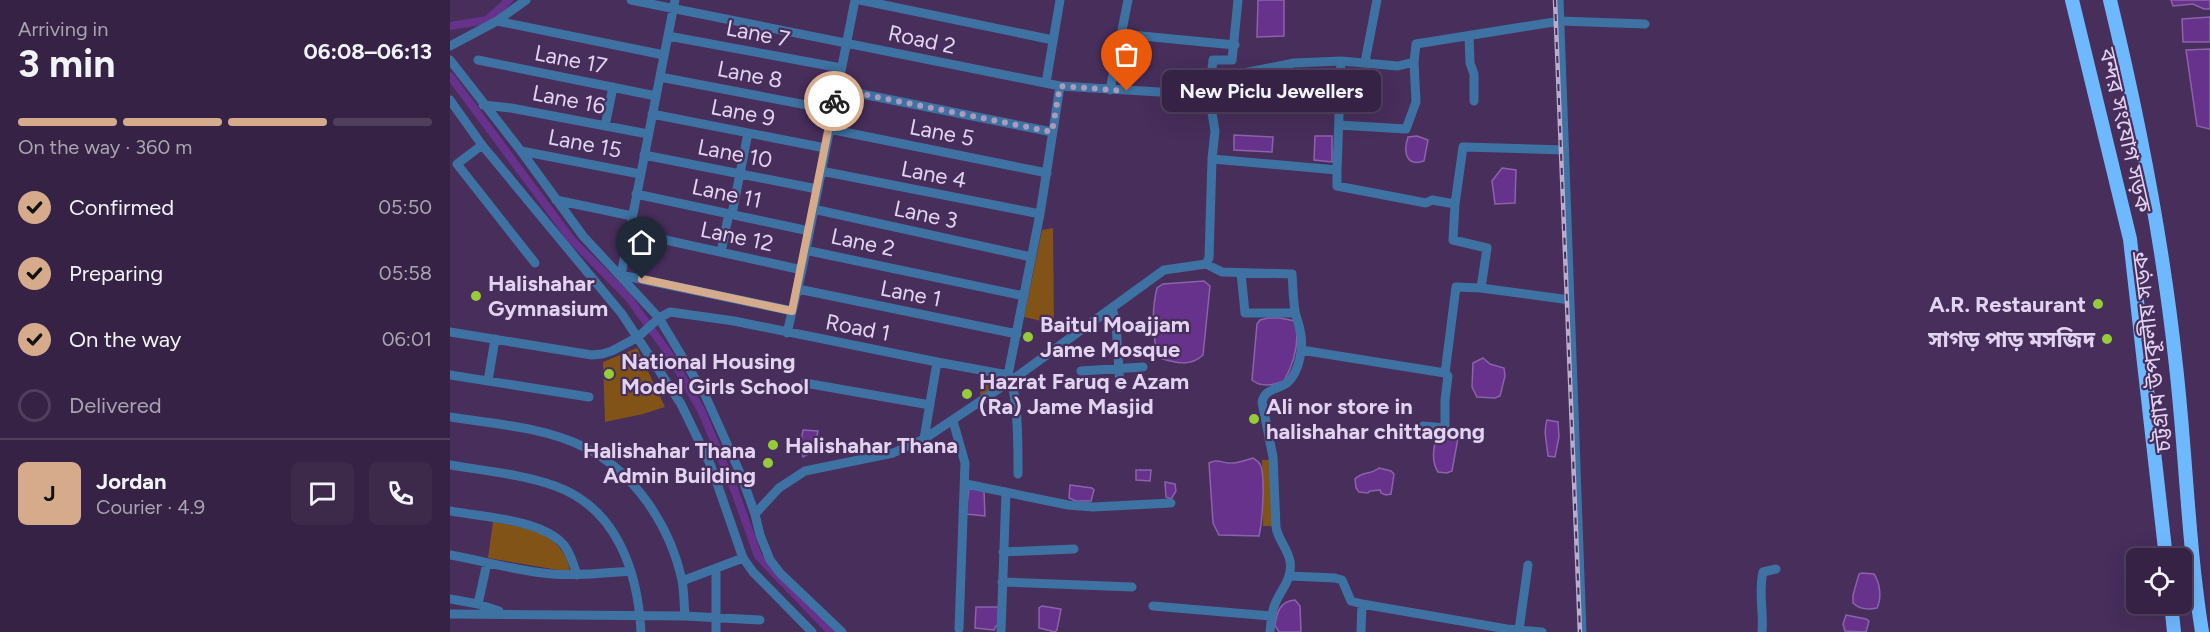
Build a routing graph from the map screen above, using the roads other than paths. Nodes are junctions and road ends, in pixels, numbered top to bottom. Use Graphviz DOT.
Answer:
graph roads {
  1 [pos="526,0"];
  2 [pos="631,0"];
  3 [pos="855,0"];
  4 [pos="860,0"];
  5 [pos="1059,0"];
  6 [pos="1128,0"];
  7 [pos="1238,0"];
  8 [pos="1377,0"];
  9 [pos="1559,0"];
  10 [pos="2072,0"];
  11 [pos="2109,0"];
  12 [pos="674,4"];
  13 [pos="497,21"];
  14 [pos="1560,21"];
  15 [pos="1645,24"];
  16 [pos="1121,34"];
  17 [pos="668,36"];
  18 [pos="1469,36"];
  19 [pos="1053,40"];
  20 [pos="846,43"];
  21 [pos="1235,45"];
  22 [pos="450,46"];
  23 [pos="664,55"];
  24 [pos="450,60"];
  25 [pos="478,60"];
  26 [pos="1341,61"];
  27 [pos="1365,62"];
  28 [pos="1414,62"];
  29 [pos="841,68"];
  30 [pos="660,77"];
  31 [pos="1046,83"];
  32 [pos="1211,83"];
  33 [pos="1060,86"];
  34 [pos="613,87"];
  35 [pos="837,89"];
  36 [pos="1110,90"];
  37 [pos="1209,95"];
  38 [pos="656,96"];
  39 [pos="450,100"];
  40 [pos="1474,101"];
  41 [pos="483,105"];
  42 [pos="833,110"];
  43 [pos="652,114"];
  44 [pos="1339,125"];
  45 [pos="605,126"];
  46 [pos="829,129"];
  47 [pos="1052,132"];
  48 [pos="748,133"];
  49 [pos="648,134"];
  50 [pos="482,145"];
  51 [pos="825,148"];
  52 [pos="1564,150"];
  53 [pos="521,151"];
  54 [pos="644,155"];
  55 [pos="1212,159"];
  56 [pos="454,164"];
  57 [pos="1337,170"];
  58 [pos="821,171"];
  59 [pos="1047,173"];
  60 [pos="640,174"];
  61 [pos="740,174"];
  62 [pos="817,189"];
  63 [pos="636,194"];
  64 [pos="556,200"];
  65 [pos="1455,204"];
  66 [pos="813,209"];
  67 [pos="730,214"];
  68 [pos="1040,214"];
  69 [pos="632,216"];
  70 [pos="809,231"];
  71 [pos="629,232"];
  72 [pos="805,250"];
  73 [pos="722,252"];
  74 [pos="1031,256"];
  75 [pos="535,263"];
  76 [pos="1206,264"];
  77 [pos="802,270"];
  78 [pos="1241,273"];
  79 [pos="621,275"];
  80 [pos="1481,288"];
  81 [pos="798,290"];
  82 [pos="1024,296"];
  83 [pos="1570,300"];
  84 [pos="1112,308"];
  85 [pos="792,311"];
  86 [pos="1295,314"];
  87 [pos="658,319"];
  88 [pos="786,332"];
  89 [pos="450,333"];
  90 [pos="1017,334"];
  91 [pos="638,337"];
  92 [pos="495,339"];
  93 [pos="1301,350"];
  94 [pos="936,362"];
  95 [pos="1143,367"];
  96 [pos="1119,368"];
  97 [pos="1081,371"];
  98 [pos="1445,373"];
  99 [pos="450,375"];
  100 [pos="1010,378"];
  101 [pos="488,381"];
  102 [pos="805,383"];
  103 [pos="1120,387"];
  104 [pos="589,397"];
  105 [pos="930,405"];
  106 [pos="450,417"];
  107 [pos="953,421"];
  108 [pos="1423,426"];
  109 [pos="924,439"];
  110 [pos="450,465"];
  111 [pos="1018,474"];
  112 [pos="966,484"];
  113 [pos="1006,492"];
  114 [pos="1171,503"];
  115 [pos="450,511"];
  116 [pos="755,514"];
  117 [pos="2165,548"];
  118 [pos="1074,549"];
  119 [pos="1003,552"];
  120 [pos="450,555"];
  121 [pos="742,558"];
  122 [pos="487,563"];
  123 [pos="1528,565"];
  124 [pos="716,569"];
  125 [pos="1776,569"];
  126 [pos="631,571"];
  127 [pos="577,575"];
  128 [pos="1290,576"];
  129 [pos="682,581"];
  130 [pos="1002,582"];
  131 [pos="1132,587"];
  132 [pos="450,599"];
  133 [pos="478,604"];
  134 [pos="1362,604"];
  135 [pos="1153,606"];
  136 [pos="450,614"];
  137 [pos="507,614"];
  138 [pos="2172,614"];
  139 [pos="640,616"];
  140 [pos="685,616"];
  141 [pos="1272,616"];
  142 [pos="716,618"];
  143 [pos="760,620"];
  144 [pos="959,629"];
  145 [pos="1519,630"];
  146 [pos="1507,631"];
  147 [pos="641,632"];
  148 [pos="716,632"];
  149 [pos="812,632"];
  150 [pos="842,632"];
  151 [pos="1001,632"];
  152 [pos="1270,632"];
  153 [pos="1361,632"];
  154 [pos="1542,632"];
  155 [pos="1582,632"];
  156 [pos="1762,632"];
  157 [pos="2174,632"];
  158 [pos="2202,632"];
  1 -- 13 [label="street"];
  2 -- 12 [label="street, Road 2"];
  3 -- 20 [label="street"];
  4 -- 19 [label="street"];
  5 -- 19 [label="street"];
  6 -- 16 [label="street"];
  7 -- 21 [label="street"];
  8 -- 27 [label="street"];
  9 -- 14 [label="street"];
  10 -- 117 [label="highway, বন্দর সংযোগ সড়ক"];
  11 -- 158 [label="highway, চট্টগ্রাম উপকূলীয় সড়ক"];
  12 -- 17 [label="street"];
  12 -- 20 [label="street, Road 2"];
  13 -- 22 [label="street"];
  13 -- 23 [label="street"];
  14 -- 15 [label="street"];
  14 -- 18 [label="street"];
  14 -- 52 [label="street"];
  16 -- 21 [label="street"];
  16 -- 36 [label="street"];
  17 -- 23 [label="street"];
  17 -- 29 [label="street, Lane 7"];
  18 -- 28 [label="street"];
  18 -- 40 [label="street"];
  19 -- 31 [label="street"];
  20 -- 29 [label="street"];
  20 -- 31 [label="street, Road 2"];
  21 -- 32 [label="street"];
  23 -- 30 [label="street"];
  24 -- 41 [label="street"];
  25 -- 34 [label="street, Lane 17"];
  26 -- 27 [label="street"];
  26 -- 32 [label="street"];
  26 -- 44 [label="street"];
  27 -- 28 [label="street"];
  28 -- 44 [label="street"];
  29 -- 35 [label="street"];
  30 -- 38 [label="street"];
  30 -- 42 [label="street, Lane 8"];
  31 -- 33 [label="street, Road 2"];
  32 -- 37 [label="street"];
  33 -- 36 [label="street, Road 2"];
  33 -- 47 [label="street"];
  34 -- 38 [label="street, Lane 17"];
  34 -- 45 [label="street"];
  35 -- 42 [label="street"];
  35 -- 47 [label="street"];
  36 -- 37 [label="street, Road 2"];
  37 -- 55 [label="street"];
  38 -- 43 [label="street"];
  39 -- 50 [label="street"];
  41 -- 45 [label="street, Lane 16"];
  41 -- 53 [label="street"];
  42 -- 46 [label="street"];
  43 -- 48 [label="street, Lane 9"];
  43 -- 49 [label="street"];
  44 -- 57 [label="street"];
  45 -- 49 [label="street, Lane 16"];
  46 -- 51 [label="street"];
  46 -- 59 [label="street, Lane 5"];
  47 -- 59 [label="street"];
  48 -- 51 [label="street, Lane 9"];
  48 -- 61 [label="street"];
  49 -- 54 [label="street"];
  50 -- 56 [label="street"];
  50 -- 91 [label="street"];
  51 -- 58 [label="street"];
  52 -- 65 [label="street"];
  52 -- 83 [label="street"];
  53 -- 60 [label="street, Lane 15"];
  53 -- 64 [label="street"];
  54 -- 60 [label="street"];
  54 -- 61 [label="street, Lane 10"];
  55 -- 57 [label="street"];
  55 -- 76 [label="street"];
  56 -- 75 [label="street"];
  57 -- 65 [label="street"];
  58 -- 62 [label="street"];
  58 -- 68 [label="street, Lane 4"];
  59 -- 68 [label="street"];
  60 -- 63 [label="street"];
  61 -- 62 [label="street, Lane 10"];
  61 -- 67 [label="street"];
  62 -- 66 [label="street"];
  63 -- 67 [label="street, Lane 11"];
  63 -- 69 [label="street"];
  64 -- 69 [label="street"];
  64 -- 79 [label="street"];
  65 -- 80 [label="street"];
  66 -- 70 [label="street"];
  66 -- 74 [label="street, Lane 3"];
  67 -- 70 [label="street, Lane 11"];
  67 -- 73 [label="street"];
  68 -- 74 [label="street"];
  69 -- 71 [label="street"];
  70 -- 72 [label="street"];
  71 -- 73 [label="street, Lane 12"];
  71 -- 79 [label="street"];
  72 -- 77 [label="street"];
  72 -- 82 [label="street, Lane 2"];
  73 -- 77 [label="street, Lane 12"];
  74 -- 82 [label="street"];
  76 -- 78 [label="street"];
  76 -- 84 [label="street"];
  77 -- 81 [label="street"];
  78 -- 86 [label="street"];
  78 -- 86 [label="street"];
  79 -- 85 [label="street"];
  79 -- 87 [label="street"];
  80 -- 83 [label="street"];
  80 -- 98 [label="street"];
  81 -- 85 [label="street"];
  81 -- 90 [label="street, Lane 1"];
  82 -- 90 [label="street"];
  83 -- 155 [label="street"];
  84 -- 96 [label="street"];
  84 -- 100 [label="street"];
  85 -- 88 [label="street"];
  86 -- 93 [label="street"];
  87 -- 88 [label="street, Road 1"];
  87 -- 91 [label="street"];
  87 -- 116 [label="street"];
  88 -- 94 [label="street, Road 1"];
  89 -- 92 [label="street"];
  90 -- 100 [label="street"];
  91 -- 92 [label="street"];
  91 -- 121 [label="street"];
  92 -- 101 [label="street"];
  93 -- 98 [label="street"];
  93 -- 128 [label="street"];
  94 -- 100 [label="street, Road 1"];
  94 -- 105 [label="street"];
  95 -- 96 [label="street"];
  96 -- 97 [label="street"];
  96 -- 103 [label="street"];
  98 -- 108 [label="street"];
  99 -- 101 [label="street"];
  100 -- 107 [label="street"];
  100 -- 111 [label="street"];
  101 -- 104 [label="street"];
  102 -- 105 [label="street"];
  105 -- 109 [label="street"];
  106 -- 129 [label="street"];
  107 -- 109 [label="street"];
  107 -- 112 [label="street"];
  109 -- 116 [label="street"];
  110 -- 126 [label="street"];
  112 -- 113 [label="street"];
  112 -- 144 [label="street"];
  113 -- 114 [label="street"];
  113 -- 119 [label="street"];
  115 -- 127 [label="street"];
  116 -- 150 [label="street"];
  118 -- 119 [label="street"];
  119 -- 130 [label="street"];
  120 -- 122 [label="street"];
  121 -- 124 [label="street"];
  121 -- 149 [label="street"];
  122 -- 127 [label="street"];
  122 -- 133 [label="street"];
  123 -- 145 [label="street"];
  124 -- 129 [label="street"];
  124 -- 142 [label="street"];
  125 -- 156 [label="street"];
  126 -- 127 [label="street"];
  126 -- 139 [label="street"];
  128 -- 134 [label="street"];
  128 -- 141 [label="street"];
  129 -- 140 [label="street"];
  130 -- 131 [label="street"];
  130 -- 151 [label="street"];
  132 -- 133 [label="street"];
  133 -- 137 [label="street"];
  134 -- 146 [label="street"];
  134 -- 153 [label="street"];
  135 -- 141 [label="street"];
  136 -- 137 [label="street"];
  137 -- 139 [label="street"];
  138 -- 157 [label="highway"];
  139 -- 140 [label="street"];
  139 -- 147 [label="street"];
  140 -- 142 [label="street"];
  141 -- 152 [label="street"];
  142 -- 143 [label="street"];
  142 -- 148 [label="street"];
  145 -- 146 [label="street"];
  145 -- 154 [label="street"];
}
